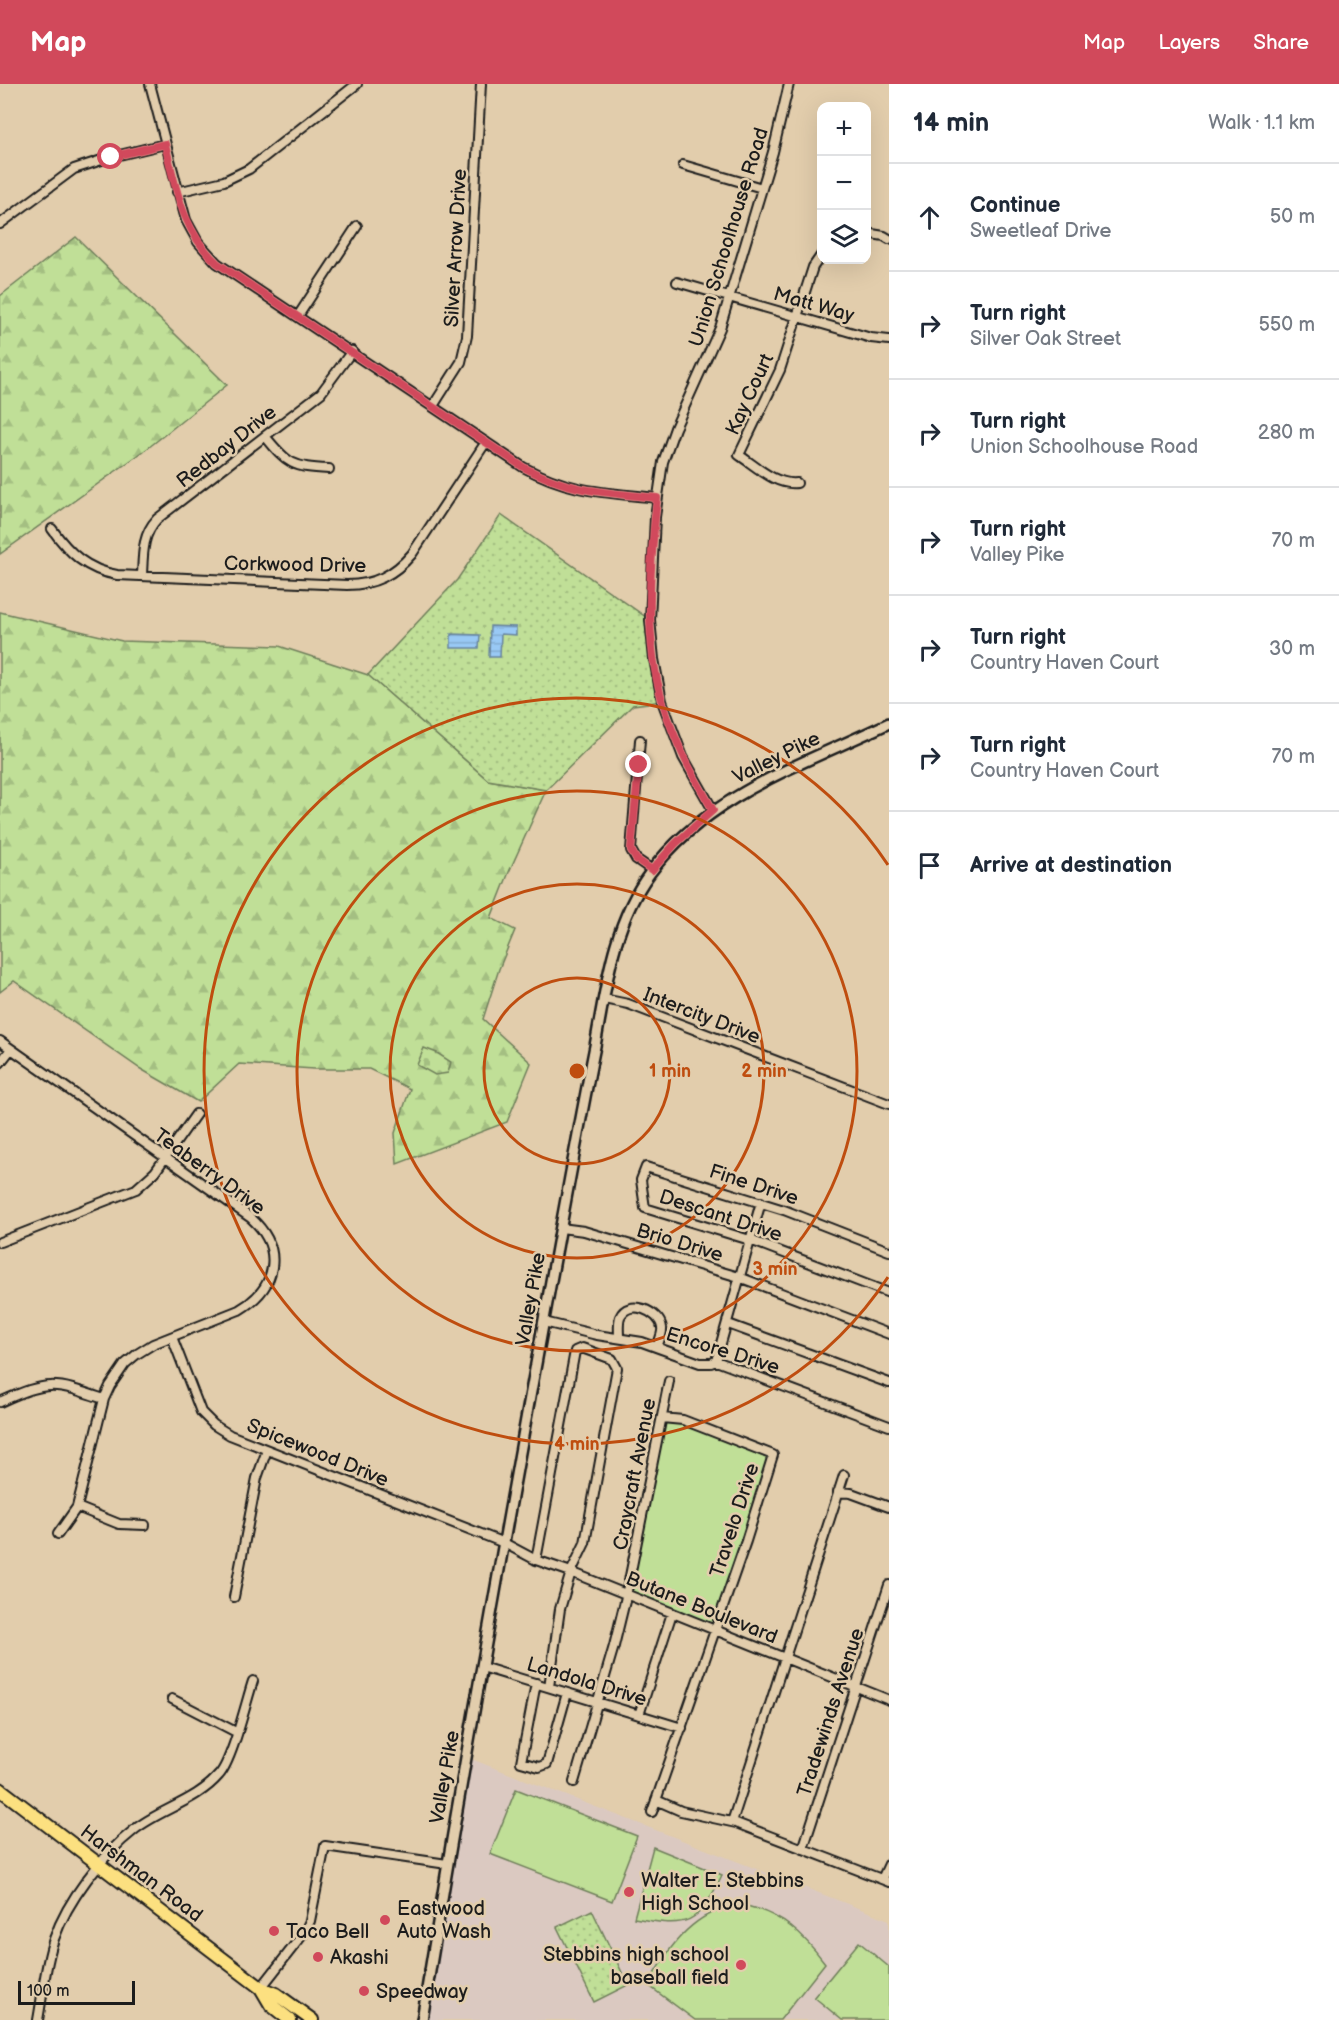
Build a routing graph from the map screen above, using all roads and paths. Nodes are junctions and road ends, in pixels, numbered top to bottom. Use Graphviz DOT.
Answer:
graph roads {
  1 [pos="152,84"];
  2 [pos="357,84"];
  3 [pos="481,84"];
  4 [pos="789,84"];
  5 [pos="165,144"];
  6 [pos="683,165"];
  7 [pos="762,188"];
  8 [pos="177,192"];
  9 [pos="0,224"];
  10 [pos="357,226"];
  11 [pos="871,234"];
  12 [pos="889,239"];
  13 [pos="817,261"];
  14 [pos="677,282"];
  15 [pos="730,297"];
  16 [pos="298,316"];
  17 [pos="797,316"];
  18 [pos="889,340"];
  19 [pos="352,351"];
  20 [pos="433,406"];
  21 [pos="265,436"];
  22 [pos="486,442"];
  23 [pos="329,469"];
  24 [pos="797,483"];
  25 [pos="657,498"];
  26 [pos="52,529"];
  27 [pos="142,576"];
  28 [pos="889,723"];
  29 [pos="640,740"];
  30 [pos="713,810"];
  31 [pos="652,870"];
  32 [pos="604,999"];
  33 [pos="0,1041"];
  34 [pos="11,1049"];
  35 [pos="0,1063"];
  36 [pos="889,1104"];
  37 [pos="196,1114"];
  38 [pos="165,1158"];
  39 [pos="761,1203"];
  40 [pos="645,1208"];
  41 [pos="561,1228"];
  42 [pos="750,1240"];
  43 [pos="0,1242"];
  44 [pos="889,1251"];
  45 [pos="739,1277"];
  46 [pos="889,1293"];
  47 [pos="543,1322"];
  48 [pos="728,1324"];
  49 [pos="889,1334"];
  50 [pos="172,1337"];
  51 [pos="619,1337"];
  52 [pos="657,1347"];
  53 [pos="716,1361"];
  54 [pos="669,1381"];
  55 [pos="889,1383"];
  56 [pos="104,1399"];
  57 [pos="0,1402"];
  58 [pos="662,1418"];
  59 [pos="889,1426"];
  60 [pos="267,1450"];
  61 [pos="843,1474"];
  62 [pos="838,1492"];
  63 [pos="77,1507"];
  64 [pos="889,1507"];
  65 [pos="145,1525"];
  66 [pos="58,1534"];
  67 [pos="504,1543"];
  68 [pos="536,1560"];
  69 [pos="571,1572"];
  70 [pos="889,1585"];
  71 [pos="626,1594"];
  72 [pos="234,1597"];
  73 [pos="672,1613"];
  74 [pos="714,1629"];
  75 [pos="784,1658"];
  76 [pos="482,1667"];
  77 [pos="253,1681"];
  78 [pos="536,1683"];
  79 [pos="549,1687"];
  80 [pos="856,1687"];
  81 [pos="567,1693"];
  82 [pos="172,1699"];
  83 [pos="889,1700"];
  84 [pos="598,1702"];
  85 [pos="639,1715"];
  86 [pos="682,1728"];
  87 [pos="237,1732"];
  88 [pos="574,1782"];
  89 [pos="0,1789"];
  90 [pos="656,1800"];
  91 [pos="652,1812"];
  92 [pos="732,1821"];
  93 [pos="802,1849"];
  94 [pos="447,1864"];
  95 [pos="889,1864"];
  96 [pos="99,1865"];
  97 [pos="886,1881"];
  98 [pos="261,1988"];
  99 [pos="38,2020"];
  100 [pos="290,2020"];
  101 [pos="312,2020"];
  102 [pos="422,2020"];
  1 -- 5 [label="street"];
  2 -- 8 [label="street"];
  3 -- 20 [label="street, Silver Arrow Drive"];
  4 -- 7 [label="street, Union Schoolhouse Road"];
  5 -- 8 [label="street"];
  5 -- 9 [label="street"];
  6 -- 7 [label="street"];
  7 -- 15 [label="street, Union Schoolhouse Road"];
  8 -- 16 [label="street"];
  10 -- 16 [label="street"];
  11 -- 12 [label="street"];
  13 -- 17 [label="street"];
  14 -- 15 [label="street, Matt Way"];
  15 -- 17 [label="street, Matt Way"];
  15 -- 25 [label="street, Union Schoolhouse Road"];
  16 -- 19 [label="street"];
  17 -- 18 [label="street, Matt Way"];
  17 -- 24 [label="street, Kay Court"];
  19 -- 20 [label="street"];
  19 -- 21 [label="street, Redbay Drive"];
  20 -- 22 [label="street"];
  21 -- 23 [label="street"];
  21 -- 27 [label="street, Redbay Drive"];
  22 -- 25 [label="street"];
  22 -- 27 [label="street, Corkwood Drive"];
  25 -- 30 [label="street, Union Schoolhouse Road"];
  26 -- 27 [label="street, Corkwood Drive"];
  28 -- 30 [label="street, Valley Pike"];
  29 -- 31 [label="street"];
  30 -- 31 [label="street, Valley Pike"];
  31 -- 32 [label="street, Valley Pike"];
  32 -- 36 [label="street, Intercity Drive"];
  32 -- 41 [label="street, Valley Pike"];
  33 -- 34 [label="street, Teaberry Drive"];
  34 -- 35 [label="street"];
  34 -- 38 [label="street, Teaberry Drive"];
  37 -- 38 [label="street"];
  38 -- 43 [label="street"];
  38 -- 50 [label="street, Teaberry Drive"];
  39 -- 40 [label="street, Fine Drive"];
  39 -- 42 [label="street"];
  39 -- 44 [label="street, Fine Drive"];
  40 -- 42 [label="street, Descant Drive"];
  41 -- 45 [label="street, Brio Drive"];
  41 -- 47 [label="street, Valley Pike"];
  42 -- 45 [label="street"];
  42 -- 46 [label="street, Descant Drive"];
  45 -- 48 [label="street"];
  45 -- 49 [label="street, Brio Drive"];
  47 -- 51 [label="street, Encore Drive"];
  47 -- 67 [label="street, Valley Pike"];
  48 -- 53 [label="street"];
  48 -- 55 [label="street"];
  50 -- 56 [label="street, Teaberry Drive"];
  50 -- 60 [label="street, Spicewood Drive"];
  51 -- 52 [label="street, Encore Drive"];
  51 -- 52 [label="street"];
  52 -- 53 [label="street, Encore Drive"];
  53 -- 59 [label="street, Encore Drive"];
  54 -- 58 [label="street, Craycraft Avenue"];
  56 -- 57 [label="street"];
  56 -- 63 [label="street, Teaberry Drive"];
  58 -- 71 [label="street, Craycraft Avenue"];
  58 -- 74 [label="street, Travelo Drive"];
  60 -- 67 [label="street, Spicewood Drive"];
  60 -- 72 [label="street"];
  61 -- 62 [label="street"];
  62 -- 64 [label="street"];
  62 -- 75 [label="street"];
  63 -- 65 [label="street"];
  63 -- 66 [label="street"];
  67 -- 68 [label="street, Butane Boulevard"];
  67 -- 76 [label="street, Valley Pike"];
  68 -- 69 [label="street, Butane Boulevard"];
  68 -- 69 [label="street"];
  69 -- 71 [label="street, Butane Boulevard"];
  69 -- 79 [label="street"];
  70 -- 80 [label="street, Tradewinds Avenue"];
  71 -- 73 [label="street, Butane Boulevard"];
  71 -- 84 [label="street, Craycraft Avenue"];
  73 -- 74 [label="street, Butane Boulevard"];
  73 -- 85 [label="street"];
  74 -- 75 [label="street, Butane Boulevard"];
  74 -- 86 [label="street, Travelo Drive"];
  75 -- 80 [label="street, Butane Boulevard"];
  75 -- 92 [label="street"];
  76 -- 78 [label="street, Landola Drive"];
  76 -- 94 [label="street, Valley Pike"];
  77 -- 87 [label="street"];
  78 -- 79 [label="street, Landola Drive"];
  78 -- 81 [label="street"];
  79 -- 81 [label="street, Landola Drive"];
  80 -- 83 [label="street, Butane Boulevard"];
  80 -- 93 [label="street, Tradewinds Avenue"];
  81 -- 84 [label="street, Landola Drive"];
  82 -- 87 [label="street"];
  84 -- 85 [label="street, Landola Drive"];
  84 -- 88 [label="street, Craycraft Avenue"];
  85 -- 86 [label="street, Landola Drive"];
  86 -- 90 [label="street"];
  87 -- 96 [label="street"];
  89 -- 96 [label="main road, Harshman Road"];
  90 -- 91 [label="street"];
  90 -- 92 [label="street"];
  92 -- 93 [label="street"];
  93 -- 97 [label="street"];
  94 -- 98 [label="street"];
  94 -- 102 [label="street, Valley Pike"];
  95 -- 97 [label="street"];
  96 -- 98 [label="main road, Harshman Road"];
  96 -- 99 [label="street"];
  98 -- 100 [label="main road, Harshman Road"];
  98 -- 101 [label="main road, Harshman Road"];
}
